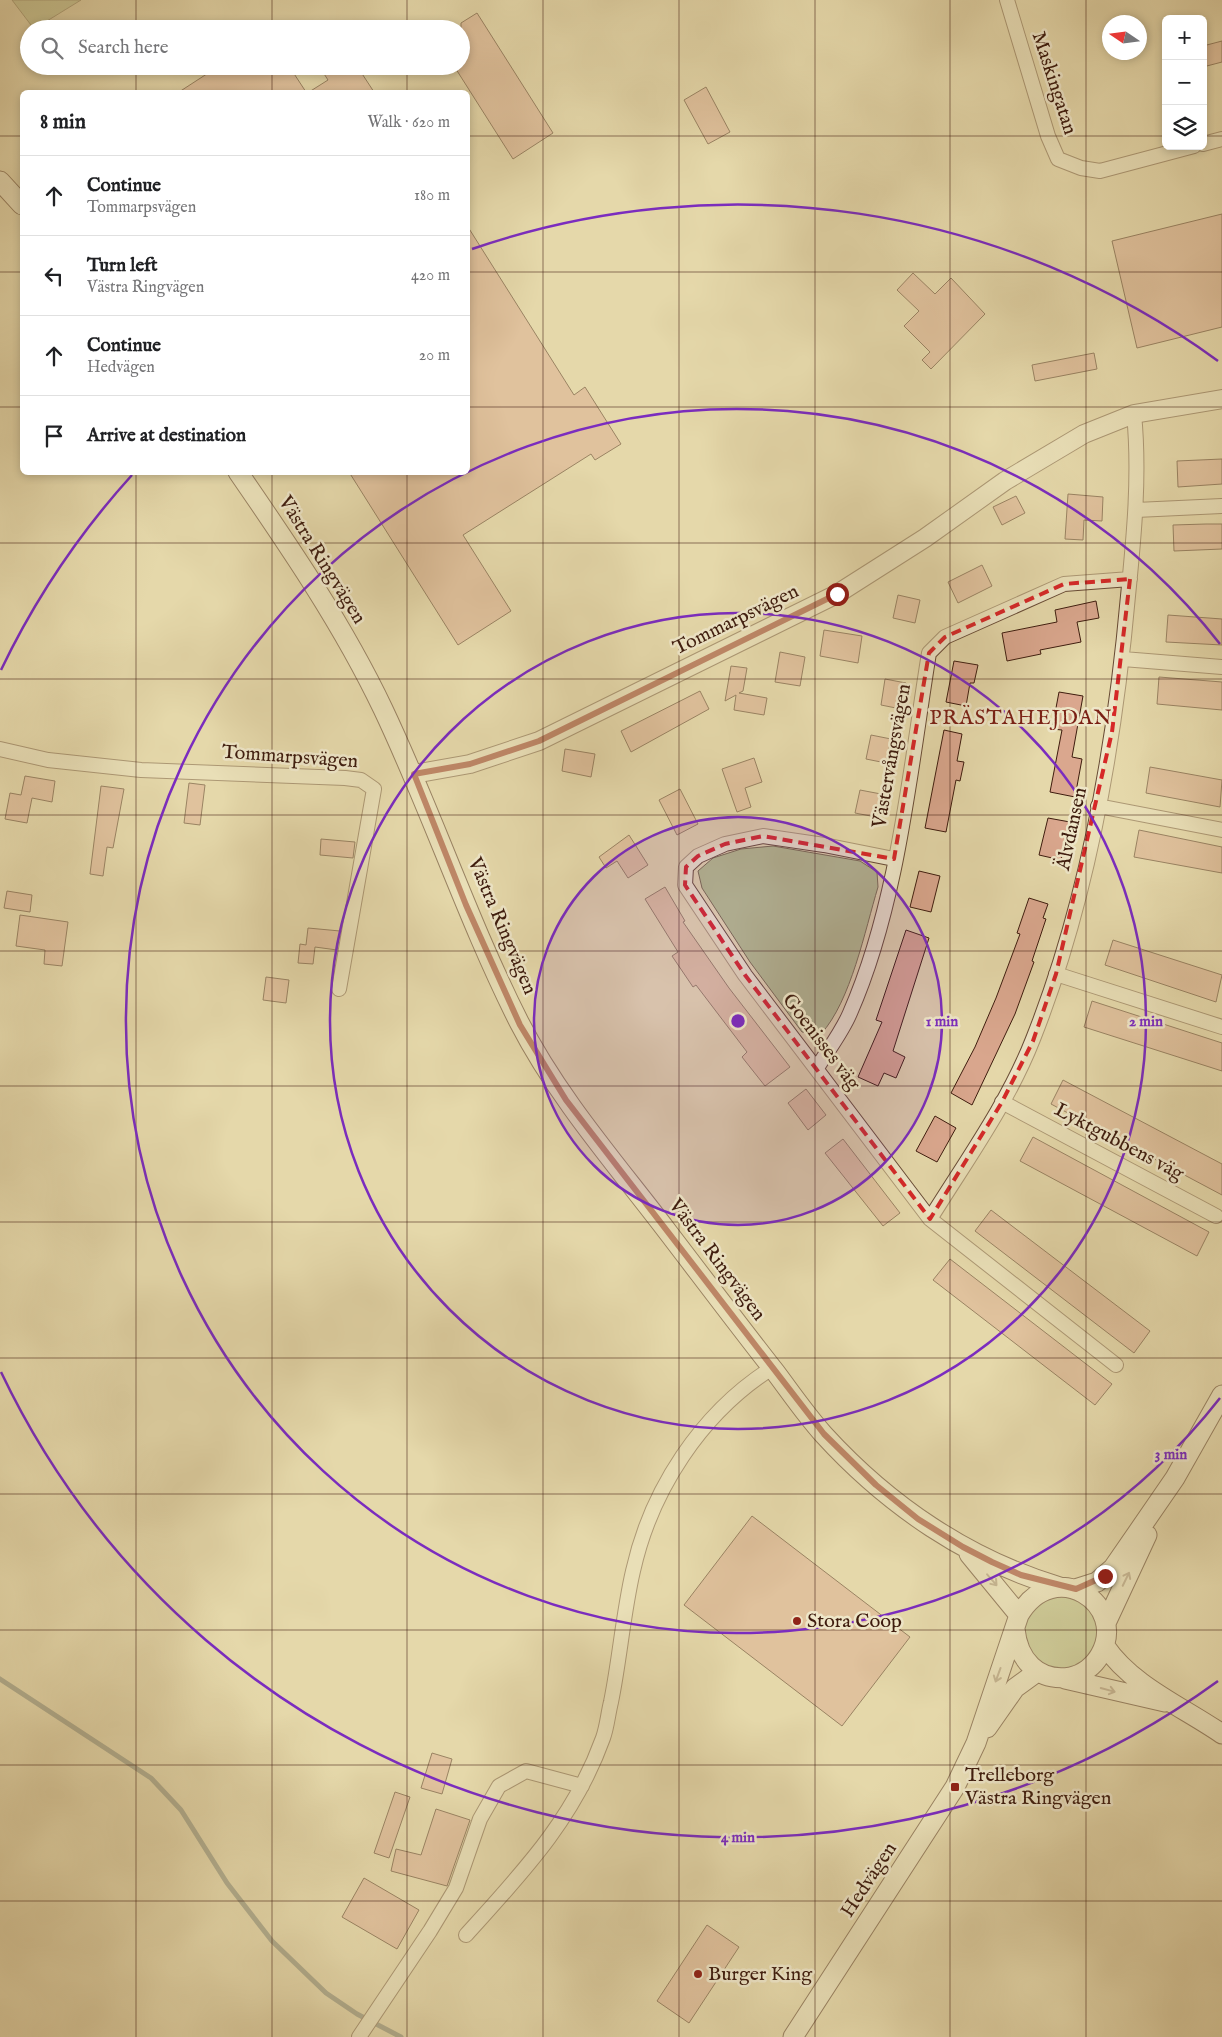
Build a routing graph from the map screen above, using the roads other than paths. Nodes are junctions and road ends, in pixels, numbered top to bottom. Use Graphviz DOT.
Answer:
graph roads {
  1 [pos="1007,0"];
  2 [pos="1222,139"];
  3 [pos="1207,143"];
  4 [pos="1179,150"];
  5 [pos="0,180"];
  6 [pos="20,203"];
  7 [pos="1222,399"];
  8 [pos="1134,414"];
  9 [pos="240,475"];
  10 [pos="1222,506"];
  11 [pos="1136,510"];
  12 [pos="1130,579"];
  13 [pos="1123,659"];
  14 [pos="1222,667"];
  15 [pos="0,749"];
  16 [pos="414,774"];
  17 [pos="1098,806"];
  18 [pos="1222,830"];
  19 [pos="894,859"];
  20 [pos="1056,974"];
  21 [pos="339,989"];
  22 [pos="1222,1026"];
  23 [pos="817,1068"];
  24 [pos="1002,1102"];
  25 [pos="1216,1216"];
  26 [pos="930,1219"];
  27 [pos="1116,1365"];
  28 [pos="772,1368"];
  29 [pos="1222,1395"];
  30 [pos="1175,1478"];
  31 [pos="963,1547"];
  32 [pos="1068,1588"];
  33 [pos="1017,1622"];
  34 [pos="1106,1623"];
  35 [pos="1105,1646"];
  36 [pos="1037,1672"];
  37 [pos="1061,1678"];
  38 [pos="1172,1703"];
  39 [pos="1222,1734"];
  40 [pos="976,1743"];
  41 [pos="582,1786"];
  42 [pos="466,1935"];
  43 [pos="359,2037"];
  44 [pos="793,2037"];
  1 -- 4 [label="street, Maskingatan"];
  2 -- 3 [label="street"];
  5 -- 6 [label="main road"];
  7 -- 8 [label="street, Tommarpsvägen"];
  8 -- 11 [label="street, Älvdansen"];
  8 -- 16 [label="street, Tommarpsvägen"];
  9 -- 16 [label="main road, Västra Ringvägen"];
  10 -- 11 [label="street"];
  11 -- 12 [label="street, Älvdansen"];
  12 -- 13 [label="street, Älvdansen"];
  12 -- 19 [label="street, Västervångsvägen"];
  13 -- 14 [label="street"];
  13 -- 17 [label="street, Älvdansen"];
  15 -- 21 [label="street, Tommarpsvägen"];
  16 -- 28 [label="main road, Västra Ringvägen"];
  17 -- 18 [label="street"];
  17 -- 20 [label="street, Älvdansen"];
  19 -- 23 [label="street, Västervångsvägen"];
  19 -- 23 [label="street, Goenisses väg"];
  20 -- 22 [label="street"];
  20 -- 24 [label="street, Älvdansen"];
  23 -- 26 [label="street, Goenisses väg"];
  24 -- 25 [label="street, Lyktgubbens väg"];
  24 -- 26 [label="street, Älvdansen"];
  26 -- 27 [label="street, Goenisses väg"];
  28 -- 31 [label="main road, Västra Ringvägen"];
  28 -- 41 [label="street"];
  29 -- 30 [label="main road, Hedvägen"];
  30 -- 32 [label="main road, Hedvägen"];
  34 -- 30 [label="main road, Hedvägen, one-way"];
  31 -- 32 [label="main road, Västra Ringvägen"];
  31 -- 33 [label="main road, Västra Ringvägen, one-way"];
  32 -- 33 [label="main road, Hedvägen"];
  32 -- 34 [label="main road"];
  33 -- 36 [label="main road"];
  33 -- 40 [label="main road, Hedvägen, one-way"];
  34 -- 35 [label="main road, Hedvägen"];
  35 -- 37 [label="main road"];
  35 -- 38 [label="main road"];
  36 -- 37 [label="main road"];
  36 -- 40 [label="main road, Hedvägen"];
  37 -- 38 [label="main road, one-way"];
  38 -- 39 [label="main road"];
  40 -- 44 [label="main road, Hedvägen"];
  41 -- 42 [label="street"];
  41 -- 43 [label="street"];
}
